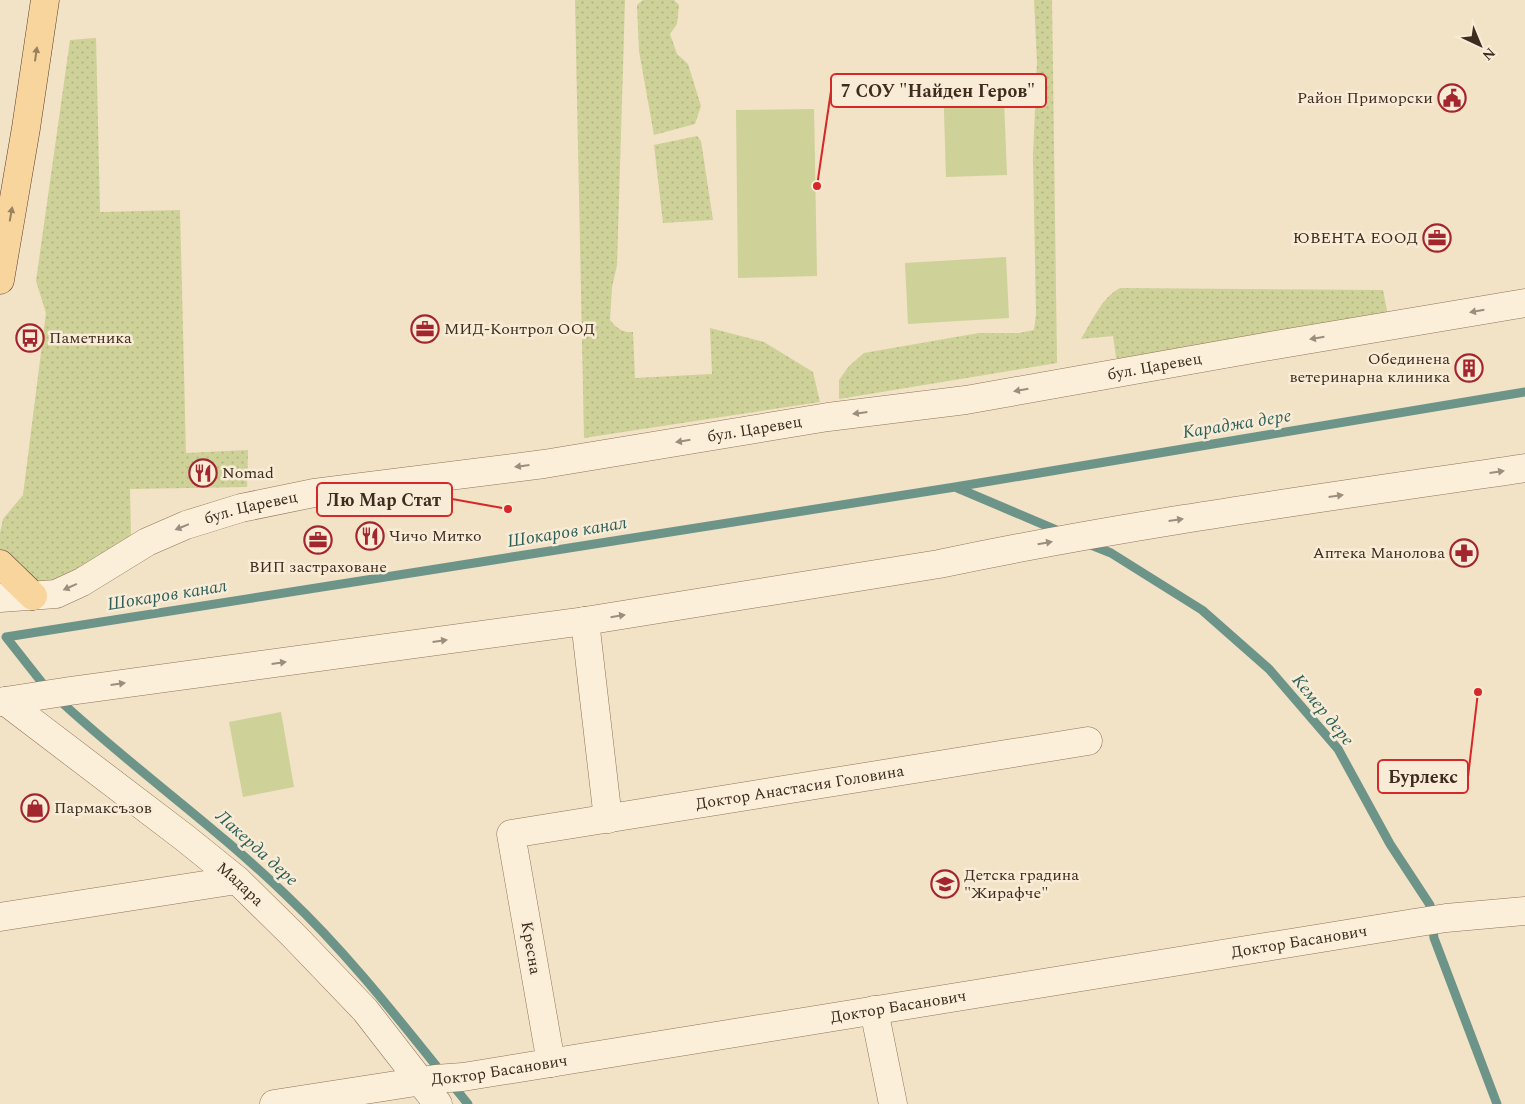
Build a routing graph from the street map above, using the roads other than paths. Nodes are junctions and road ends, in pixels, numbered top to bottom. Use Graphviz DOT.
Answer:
graph roads {
  1 [pos="45,0"];
  2 [pos="0,280"];
  3 [pos="1525,303"];
  4 [pos="1525,468"];
  5 [pos="0,564"];
  6 [pos="33,596"];
  7 [pos="0,598"];
  8 [pos="585,621"];
  9 [pos="10,700"];
  10 [pos="1088,741"];
  11 [pos="608,819"];
  12 [pos="512,834"];
  13 [pos="237,880"];
  14 [pos="1525,911"];
  15 [pos="0,918"];
  16 [pos="874,1010"];
  17 [pos="551,1063"];
  18 [pos="431,1088"];
  19 [pos="274,1104"];
  20 [pos="893,1104"];
  2 -- 1 [label="main road, one-way"];
  3 -- 6 [label="street, бул. Царевец, one-way"];
  8 -- 4 [label="street, one-way"];
  5 -- 6 [label="main road"];
  6 -- 7 [label="street, бул. Царевец"];
  9 -- 8 [label="street, one-way"];
  8 -- 11 [label="street"];
  9 -- 13 [label="street, Мадара"];
  10 -- 11 [label="street, Доктор Анастасия Головина"];
  11 -- 12 [label="street, Доктор Анастасия Головина"];
  12 -- 17 [label="street, Кресна"];
  13 -- 15 [label="street"];
  13 -- 18 [label="street, Мадара"];
  14 -- 16 [label="street, Доктор Басанович"];
  16 -- 17 [label="street, Доктор Басанович"];
  16 -- 20 [label="street"];
  17 -- 18 [label="street, Доктор Басанович"];
  18 -- 19 [label="street, Доктор Басанович"];
}
